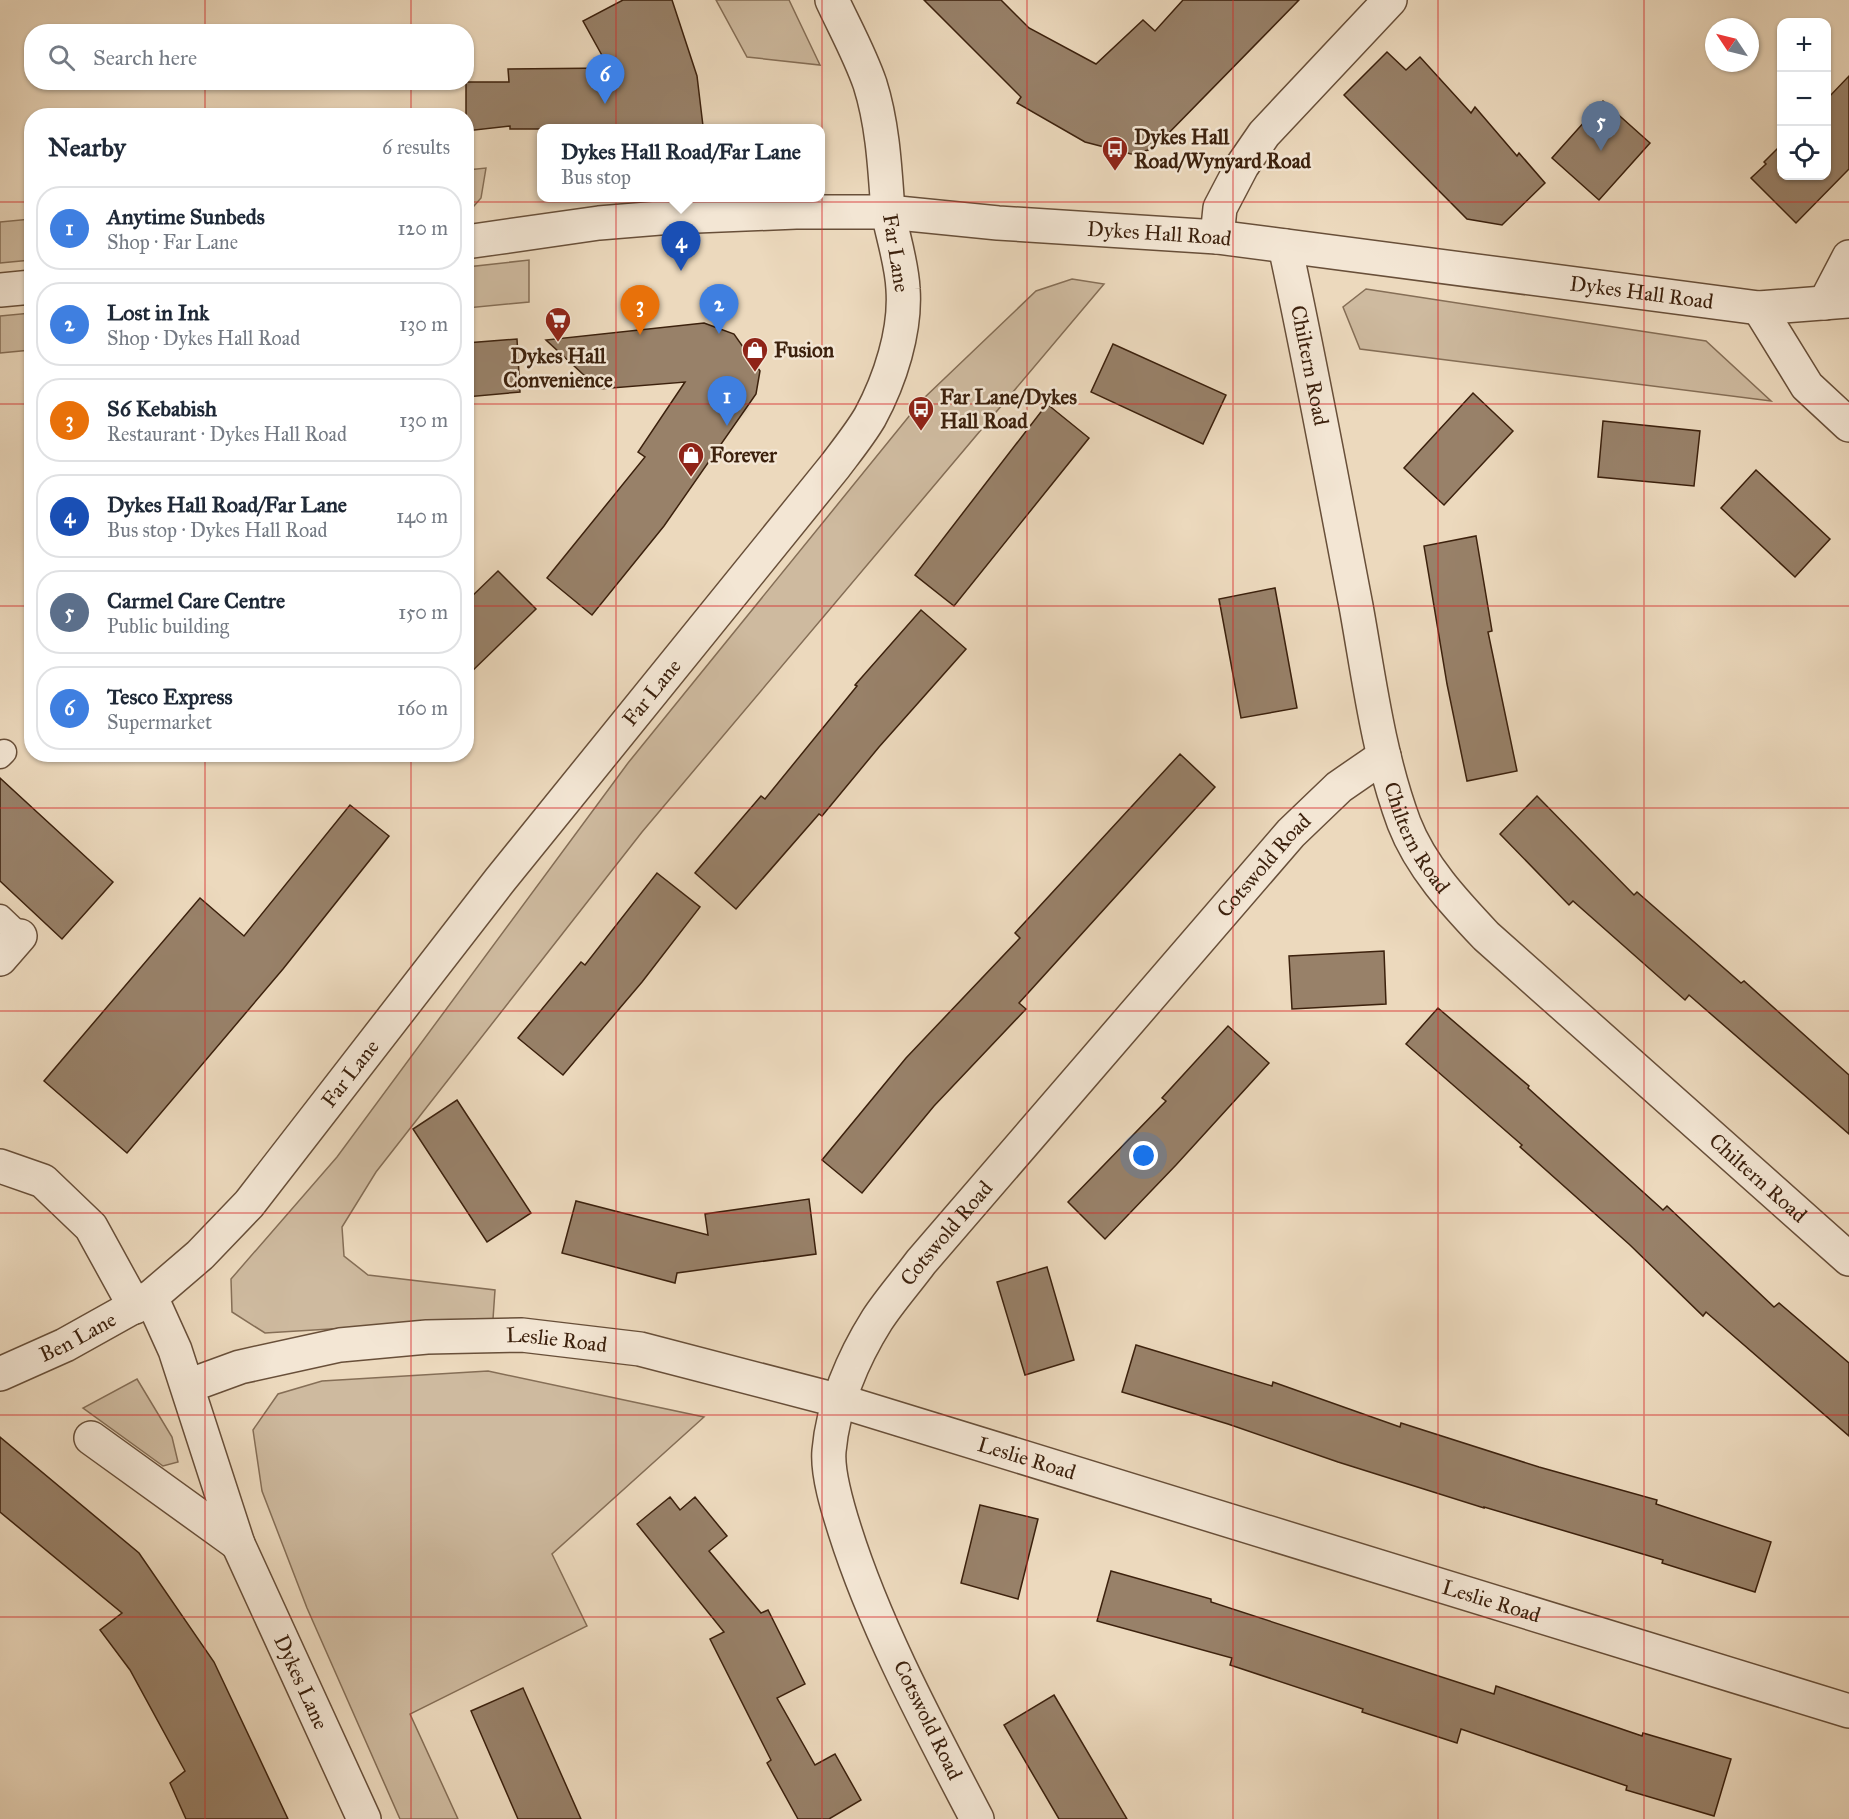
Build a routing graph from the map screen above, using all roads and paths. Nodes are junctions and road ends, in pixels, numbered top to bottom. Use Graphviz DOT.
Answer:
graph roads {
  1 [pos="832,0"];
  2 [pos="1390,0"];
  3 [pos="888,212"];
  4 [pos="1217,237"];
  5 [pos="474,241"];
  6 [pos="1285,246"];
  7 [pos="1849,257"];
  8 [pos="24,288"];
  9 [pos="0,290"];
  10 [pos="1837,302"];
  11 [pos="1759,308"];
  12 [pos="1849,425"];
  13 [pos="1384,756"];
  14 [pos="0,1166"];
  15 [pos="1849,1259"];
  16 [pos="143,1302"];
  17 [pos="0,1374"];
  18 [pos="188,1386"];
  19 [pos="840,1401"];
  20 [pos="91,1438"];
  21 [pos="238,1544"];
  22 [pos="1849,1711"];
  23 [pos="364,1819"];
  24 [pos="977,1819"];
  1 -- 3 [label="street, Far Lane"];
  2 -- 4 [label="street"];
  3 -- 4 [label="street, Dykes Hall Road"];
  3 -- 5 [label="street, Dykes Hall Road"];
  3 -- 16 [label="street, Far Lane"];
  4 -- 6 [label="street, Dykes Hall Road"];
  6 -- 11 [label="street, Dykes Hall Road"];
  6 -- 13 [label="street, Chiltern Road"];
  7 -- 10 [label="street"];
  8 -- 9 [label="street"];
  10 -- 11 [label="street, Dykes Hall Road"];
  11 -- 12 [label="street"];
  13 -- 15 [label="street, Chiltern Road"];
  13 -- 19 [label="street, Cotswold Road"];
  14 -- 16 [label="street, Dykes Lane"];
  16 -- 17 [label="street, Ben Lane"];
  16 -- 18 [label="street, Dykes Lane"];
  18 -- 19 [label="street, Leslie Road"];
  18 -- 21 [label="street, Dykes Lane"];
  19 -- 22 [label="street, Leslie Road"];
  19 -- 24 [label="street, Cotswold Road"];
  20 -- 21 [label="street, Dykes Lane"];
  21 -- 23 [label="street, Dykes Lane"];
}
